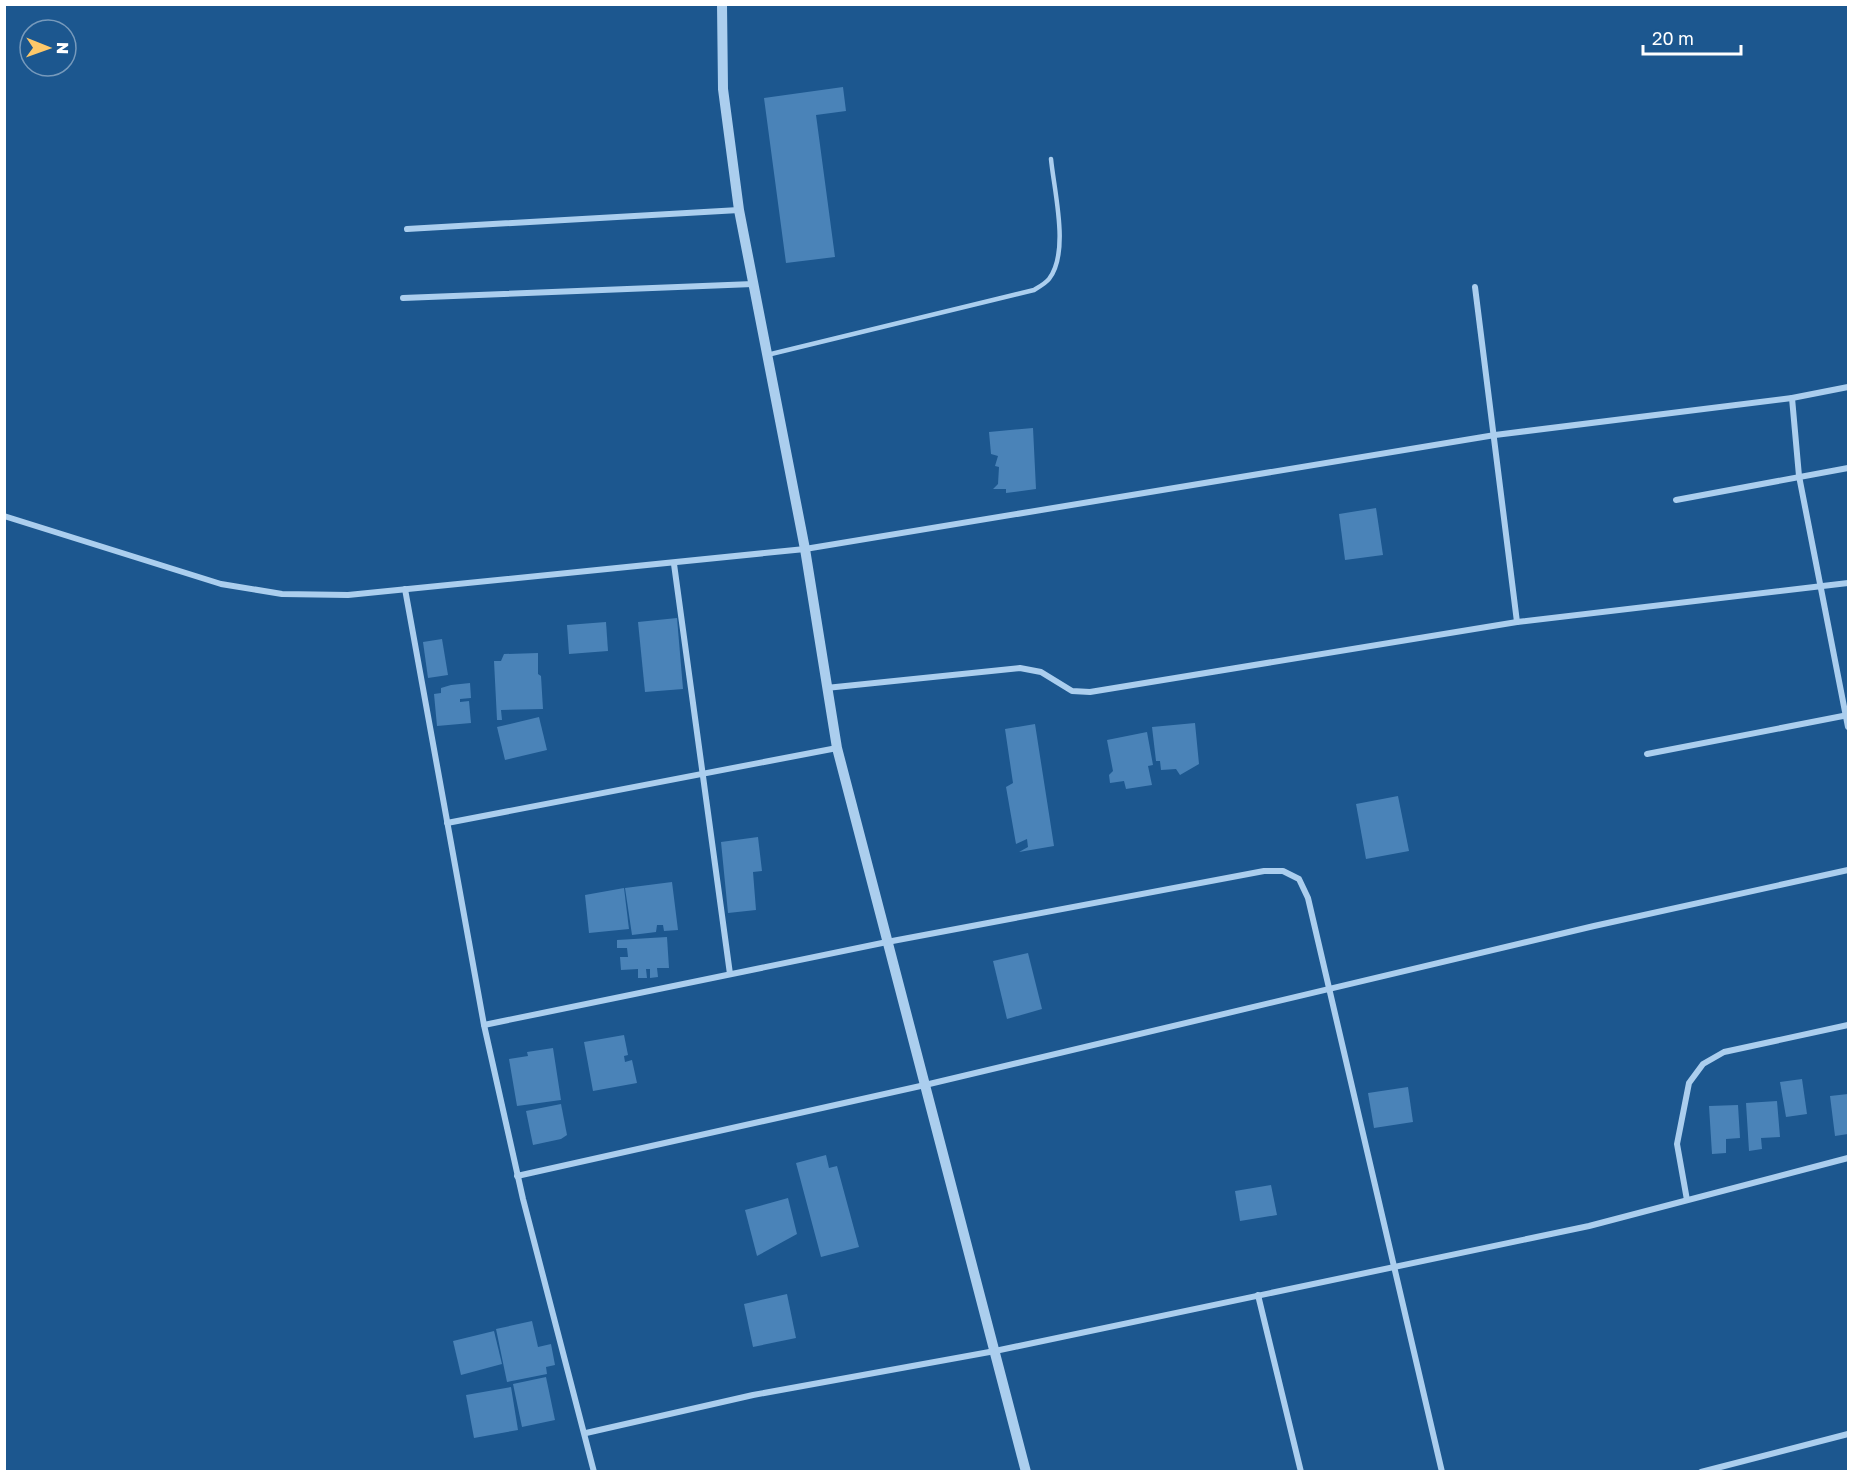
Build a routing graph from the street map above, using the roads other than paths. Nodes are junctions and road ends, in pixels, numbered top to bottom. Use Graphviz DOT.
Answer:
graph roads {
  1 [pos="722,4"];
  2 [pos="1051,159"];
  3 [pos="739,210"];
  4 [pos="407,229"];
  5 [pos="753,284"];
  6 [pos="1475,287"];
  7 [pos="403,298"];
  8 [pos="767,355"];
  9 [pos="1848,387"];
  10 [pos="1792,398"];
  11 [pos="1495,435"];
  12 [pos="1848,468"];
  13 [pos="1799,476"];
  14 [pos="1676,500"];
  15 [pos="4,516"];
  16 [pos="805,549"];
  17 [pos="675,564"];
  18 [pos="1848,583"];
  19 [pos="1821,587"];
  20 [pos="405,589"];
  21 [pos="1517,622"];
  22 [pos="826,688"];
  23 [pos="1847,715"];
  24 [pos="1848,727"];
  25 [pos="837,748"];
  26 [pos="1647,754"];
  27 [pos="702,773"];
  28 [pos="447,823"];
  29 [pos="1848,870"];
  30 [pos="887,942"];
  31 [pos="730,974"];
  32 [pos="1330,987"];
  33 [pos="484,1025"];
  34 [pos="1848,1025"];
  35 [pos="925,1085"];
  36 [pos="1848,1158"];
  37 [pos="518,1176"];
  38 [pos="1687,1200"];
  39 [pos="1393,1266"];
  40 [pos="1258,1295"];
  41 [pos="995,1351"];
  42 [pos="586,1433"];
  43 [pos="1848,1434"];
  44 [pos="594,1472"];
  45 [pos="1026,1472"];
  46 [pos="1301,1472"];
  47 [pos="1442,1472"];
  48 [pos="1701,1472"];
  1 -- 3 [label="street"];
  2 -- 8 [label="lane"];
  3 -- 4 [label="street"];
  3 -- 5 [label="street"];
  5 -- 7 [label="street"];
  5 -- 8 [label="street"];
  6 -- 11 [label="street"];
  8 -- 16 [label="street"];
  9 -- 10 [label="street"];
  10 -- 11 [label="street"];
  10 -- 13 [label="street"];
  11 -- 16 [label="street"];
  11 -- 21 [label="street"];
  12 -- 13 [label="street"];
  13 -- 14 [label="street"];
  13 -- 19 [label="street"];
  15 -- 20 [label="street"];
  16 -- 17 [label="street"];
  16 -- 22 [label="street"];
  17 -- 20 [label="street"];
  17 -- 27 [label="street"];
  18 -- 19 [label="street"];
  19 -- 21 [label="street"];
  19 -- 23 [label="street"];
  20 -- 28 [label="street"];
  21 -- 22 [label="street"];
  22 -- 25 [label="street"];
  23 -- 24 [label="street"];
  23 -- 26 [label="street"];
  25 -- 27 [label="street"];
  25 -- 30 [label="street"];
  27 -- 28 [label="street"];
  27 -- 31 [label="street"];
  28 -- 33 [label="street"];
  29 -- 32 [label="street"];
  30 -- 31 [label="street"];
  30 -- 32 [label="street"];
  30 -- 35 [label="street"];
  31 -- 33 [label="street"];
  32 -- 35 [label="street"];
  32 -- 39 [label="street"];
  33 -- 37 [label="street"];
  34 -- 38 [label="street"];
  35 -- 37 [label="street"];
  35 -- 41 [label="street"];
  36 -- 38 [label="street"];
  37 -- 42 [label="street"];
  38 -- 39 [label="street"];
  39 -- 40 [label="street"];
  39 -- 47 [label="street"];
  40 -- 41 [label="street"];
  40 -- 46 [label="street"];
  41 -- 42 [label="street"];
  41 -- 45 [label="street"];
  42 -- 44 [label="street"];
  43 -- 48 [label="street"];
}
